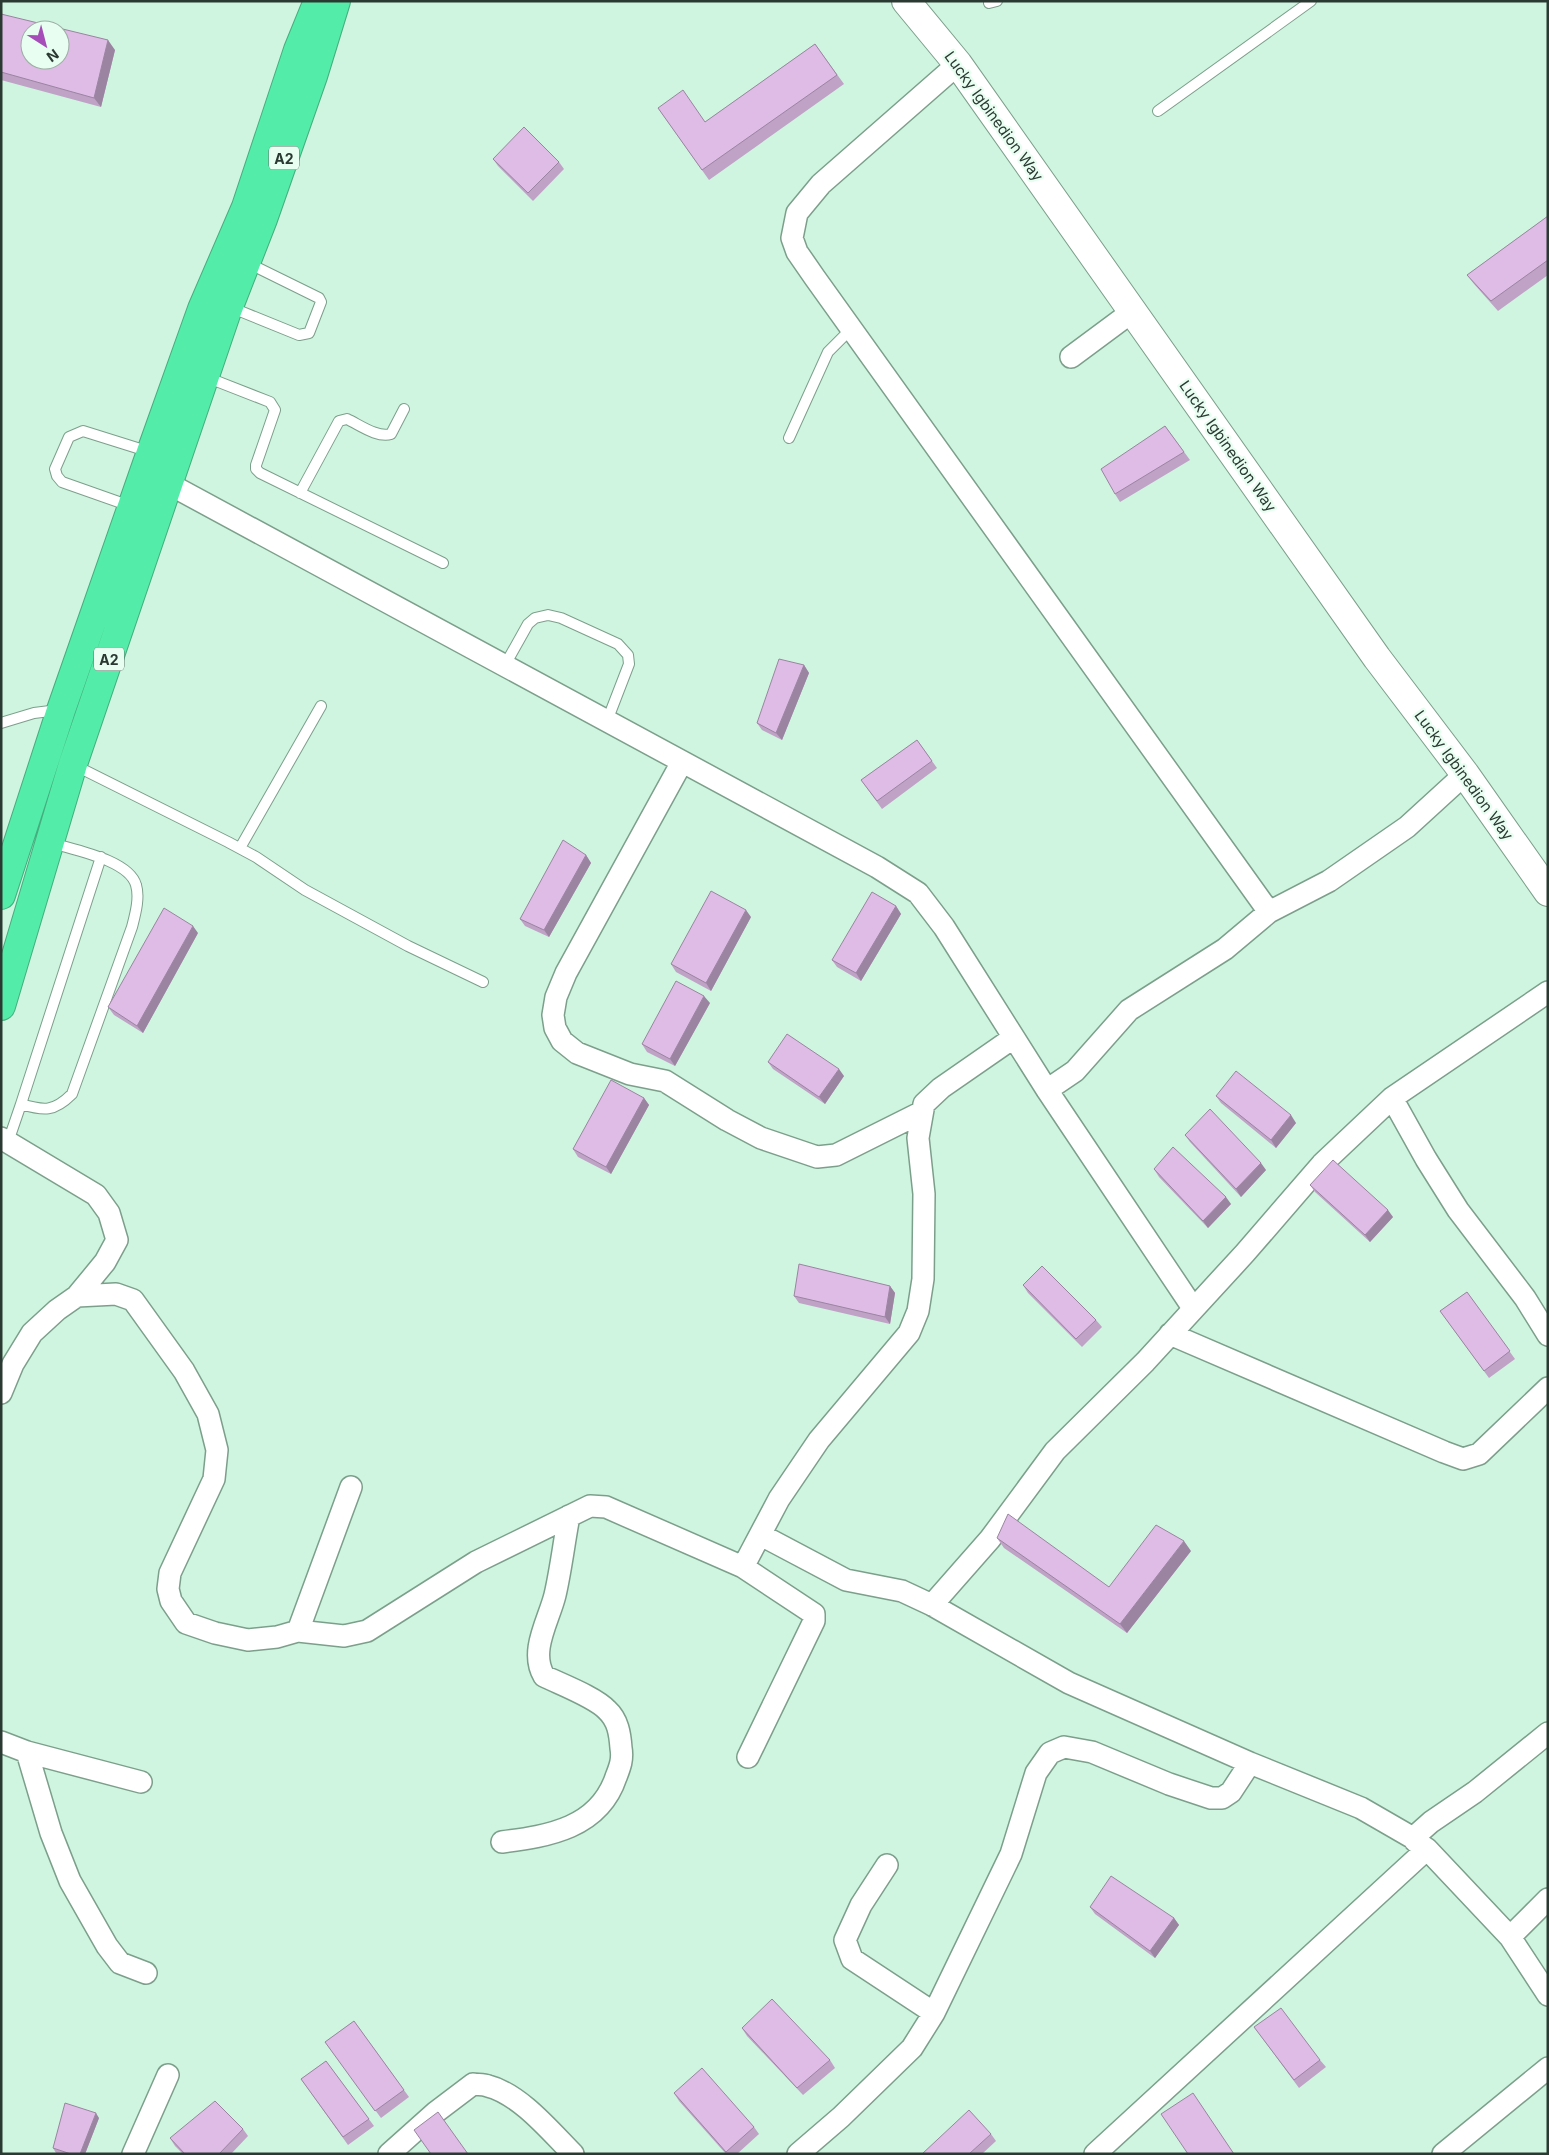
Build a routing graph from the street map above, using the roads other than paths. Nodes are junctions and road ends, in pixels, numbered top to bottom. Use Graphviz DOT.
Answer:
graph roads {
  1 [pos="305,1"];
  2 [pos="318,1"];
  3 [pos="336,1"];
  4 [pos="906,1"];
  5 [pos="1311,1"];
  6 [pos="298,50"];
  7 [pos="958,64"];
  8 [pos="1158,111"];
  9 [pos="246,262"];
  10 [pos="219,310"];
  11 [pos="1133,312"];
  12 [pos="851,329"];
  13 [pos="1071,357"];
  14 [pos="205,377"];
  15 [pos="404,409"];
  16 [pos="789,438"];
  17 [pos="151,452"];
  18 [pos="169,484"];
  19 [pos="300,493"];
  20 [pos="132,507"];
  21 [pos="443,563"];
  22 [pos="505,666"];
  23 [pos="321,706"];
  24 [pos="61,710"];
  25 [pos="607,721"];
  26 [pos="1,723"];
  27 [pos="682,762"];
  28 [pos="73,764"];
  29 [pos="1465,774"];
  30 [pos="48,842"];
  31 [pos="240,848"];
  32 [pos="101,857"];
  33 [pos="1548,892"];
  34 [pos="1,895"];
  35 [pos="1269,912"];
  36 [pos="483,982"];
  37 [pos="1548,992"];
  38 [pos="1,1006"];
  39 [pos="1013,1038"];
  40 [pos="1047,1090"];
  41 [pos="1392,1098"];
  42 [pos="21,1104"];
  43 [pos="922,1112"];
  44 [pos="5,1140"];
  45 [pos="77,1296"];
  46 [pos="1193,1308"];
  47 [pos="1170,1334"];
  48 [pos="1548,1334"];
  49 [pos="1548,1388"];
  50 [pos="1,1393"];
  51 [pos="351,1487"];
  52 [pos="568,1516"];
  53 [pos="761,1535"];
  54 [pos="743,1567"];
  55 [pos="932,1605"];
  56 [pos="298,1631"];
  57 [pos="1548,1733"];
  58 [pos="1,1742"];
  59 [pos="27,1752"];
  60 [pos="748,1757"];
  61 [pos="1250,1763"];
  62 [pos="141,1782"];
  63 [pos="502,1842"];
  64 [pos="1420,1844"];
  65 [pos="886,1865"];
  66 [pos="1548,1899"];
  67 [pos="1510,1937"];
  68 [pos="146,1973"];
  69 [pos="1548,1995"];
  70 [pos="934,2013"];
  71 [pos="1548,2068"];
  72 [pos="168,2075"];
  73 [pos="133,2154"];
  74 [pos="389,2154"];
  75 [pos="573,2154"];
  76 [pos="798,2154"];
  77 [pos="1095,2154"];
  78 [pos="1443,2154"];
  1 -- 6 [label="highway"];
  2 -- 6 [label="highway"];
  3 -- 9 [label="highway, A2"];
  4 -- 7 [label="street, Lucky Igbinedion Way"];
  5 -- 8 [label="lane"];
  6 -- 10 [label="highway, A2"];
  7 -- 11 [label="street, Lucky Igbinedion Way"];
  7 -- 12 [label="street"];
  9 -- 10 [label="highway, A2"];
  9 -- 10 [label="lane"];
  10 -- 14 [label="highway, A2"];
  10 -- 17 [label="highway, A2"];
  11 -- 13 [label="street"];
  11 -- 29 [label="street, Lucky Igbinedion Way"];
  12 -- 16 [label="lane"];
  12 -- 35 [label="street"];
  14 -- 18 [label="highway, A2"];
  14 -- 19 [label="lane"];
  15 -- 19 [label="lane"];
  17 -- 20 [label="highway, A2"];
  17 -- 20 [label="lane"];
  18 -- 22 [label="street"];
  18 -- 28 [label="highway, A2"];
  19 -- 21 [label="lane"];
  20 -- 24 [label="highway, A2"];
  22 -- 25 [label="street"];
  22 -- 25 [label="lane"];
  23 -- 31 [label="lane"];
  24 -- 26 [label="lane"];
  24 -- 34 [label="highway, A2"];
  25 -- 27 [label="street"];
  27 -- 39 [label="street"];
  27 -- 43 [label="street"];
  28 -- 30 [label="highway, A2"];
  28 -- 31 [label="lane"];
  29 -- 33 [label="street, Lucky Igbinedion Way"];
  29 -- 35 [label="street"];
  30 -- 32 [label="lane"];
  30 -- 38 [label="highway, A2"];
  31 -- 36 [label="lane"];
  32 -- 42 [label="lane"];
  32 -- 42 [label="lane"];
  35 -- 40 [label="street"];
  37 -- 41 [label="street"];
  39 -- 40 [label="street"];
  39 -- 43 [label="street"];
  40 -- 46 [label="street"];
  41 -- 46 [label="street"];
  41 -- 48 [label="street"];
  42 -- 44 [label="lane"];
  43 -- 53 [label="street"];
  44 -- 45 [label="street"];
  45 -- 50 [label="street"];
  45 -- 56 [label="street"];
  46 -- 47 [label="street"];
  47 -- 49 [label="street"];
  47 -- 55 [label="street"];
  51 -- 56 [label="street"];
  52 -- 54 [label="street"];
  52 -- 56 [label="street"];
  52 -- 63 [label="street"];
  53 -- 54 [label="street"];
  53 -- 55 [label="street"];
  54 -- 60 [label="street"];
  55 -- 61 [label="street"];
  57 -- 64 [label="street"];
  58 -- 59 [label="street"];
  59 -- 62 [label="street"];
  59 -- 68 [label="street"];
  61 -- 64 [label="street"];
  61 -- 70 [label="street"];
  64 -- 67 [label="street"];
  64 -- 77 [label="street"];
  65 -- 70 [label="street"];
  66 -- 67 [label="street"];
  67 -- 69 [label="street"];
  70 -- 76 [label="street"];
  71 -- 78 [label="street"];
  72 -- 73 [label="street"];
  74 -- 75 [label="street"];
}
